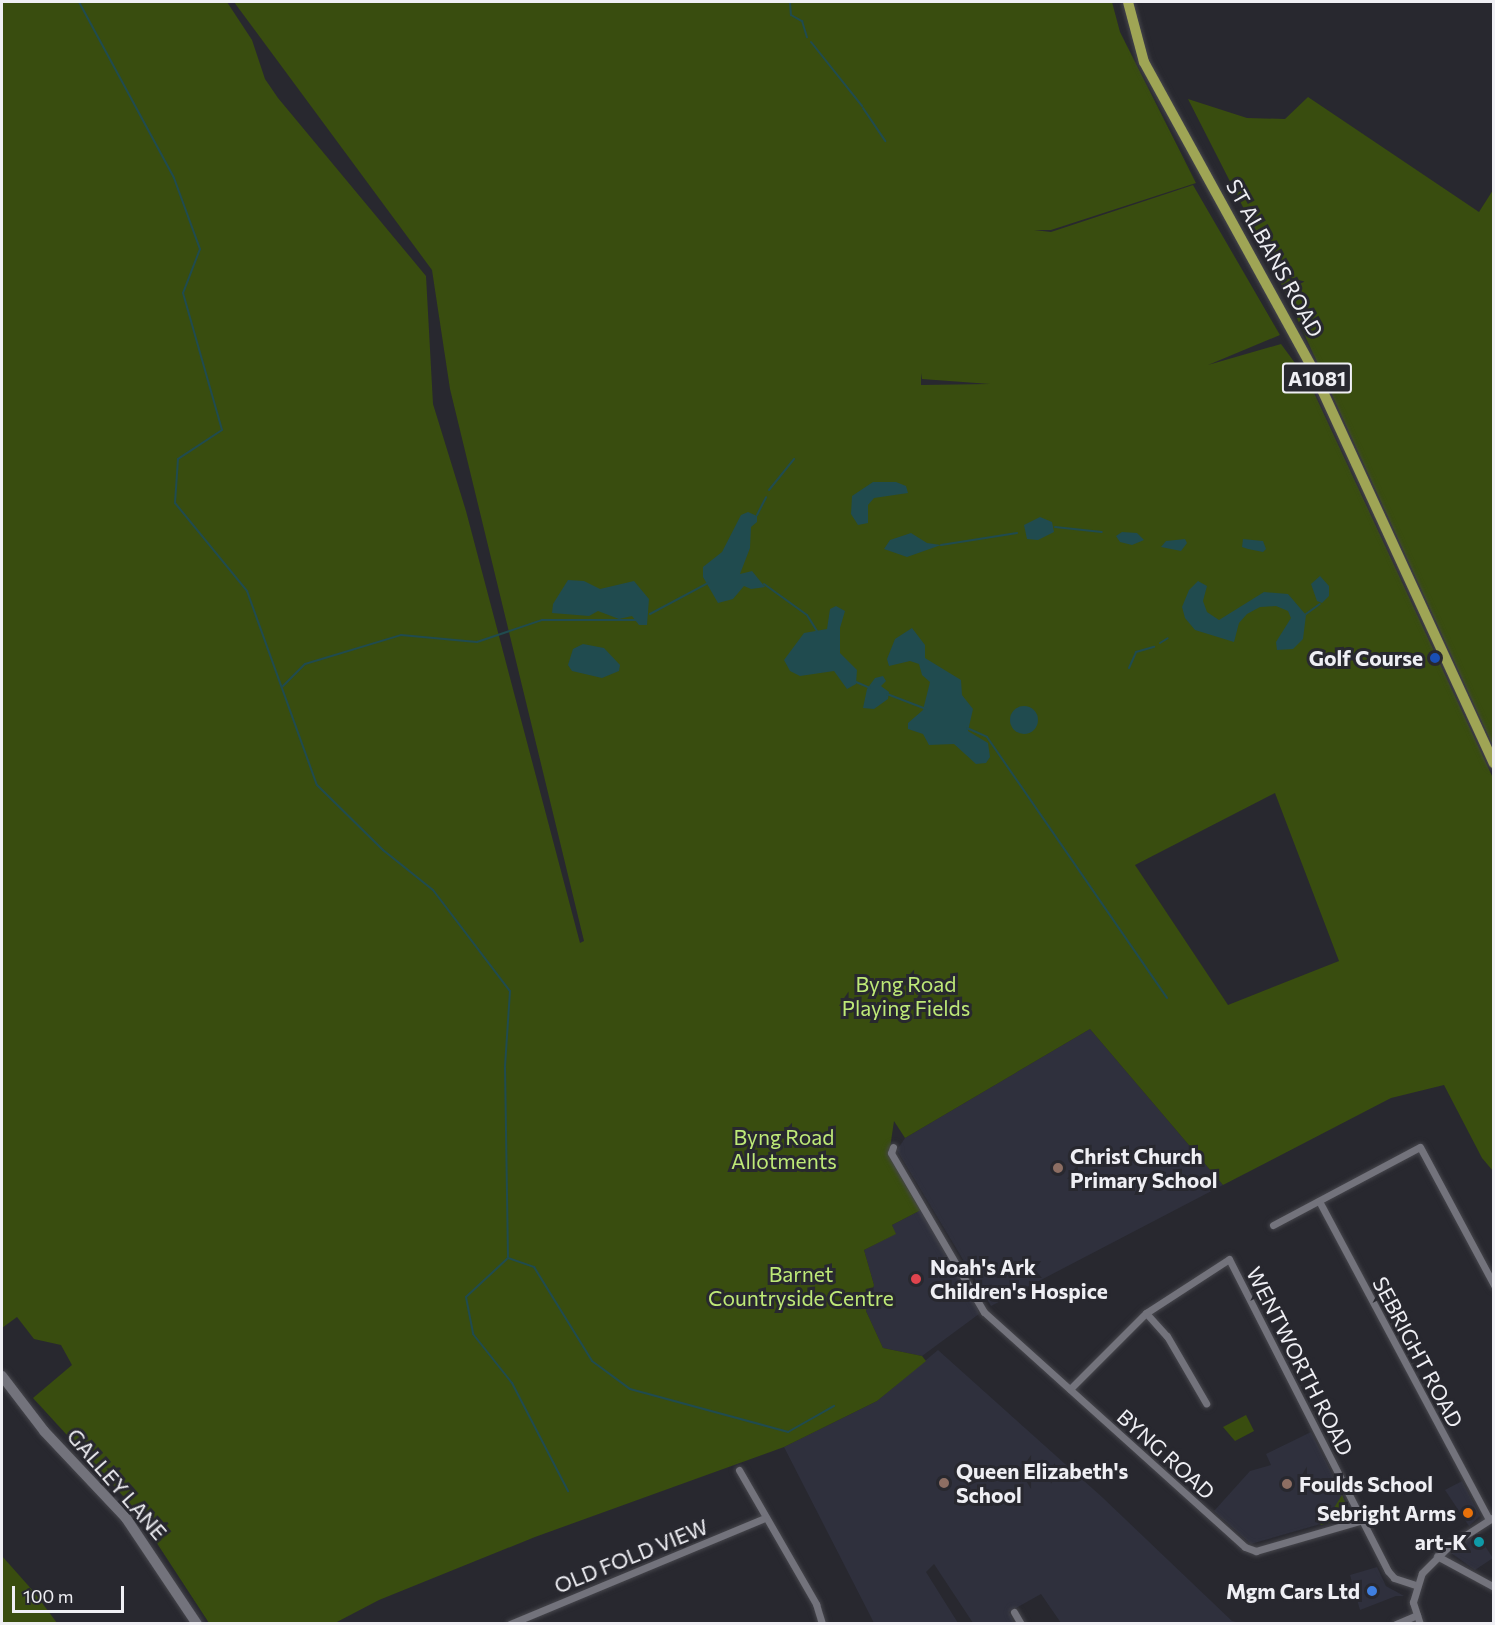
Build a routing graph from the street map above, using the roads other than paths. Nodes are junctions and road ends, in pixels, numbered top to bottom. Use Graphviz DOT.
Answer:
graph roads {
  1 [pos="1128,2"];
  2 [pos="1494,763"];
  3 [pos="892,1146"];
  4 [pos="1319,1200"];
  5 [pos="1273,1225"];
  6 [pos="1494,1285"];
  7 [pos="1146,1313"];
  8 [pos="2,1376"];
  9 [pos="1070,1389"];
  10 [pos="1206,1403"];
  11 [pos="740,1470"];
  12 [pos="765,1518"];
  13 [pos="1491,1518"];
  14 [pos="1363,1520"];
  15 [pos="1437,1556"];
  16 [pos="1416,1585"];
  17 [pos="1494,1587"];
  18 [pos="1014,1612"];
  19 [pos="1417,1615"];
  20 [pos="197,1623"];
  21 [pos="510,1623"];
  22 [pos="822,1623"];
  23 [pos="1021,1623"];
  24 [pos="1396,1623"];
  25 [pos="1420,1623"];
  1 -- 2 [label="main road, ST ALBANS ROAD / A1081"];
  3 -- 9 [label="street, BYNG ROAD"];
  4 -- 5 [label="street"];
  4 -- 6 [label="street"];
  4 -- 13 [label="street, SEBRIGHT ROAD"];
  7 -- 9 [label="street, WENTWORTH ROAD"];
  7 -- 10 [label="street"];
  7 -- 14 [label="street, WENTWORTH ROAD"];
  8 -- 20 [label="street, GALLEY LANE"];
  9 -- 14 [label="street, BYNG ROAD"];
  11 -- 12 [label="street"];
  12 -- 21 [label="street, OLD FOLD VIEW"];
  12 -- 22 [label="street"];
  13 -- 15 [label="street"];
  14 -- 16 [label="street, WENTWORTH ROAD"];
  15 -- 16 [label="street"];
  15 -- 17 [label="street"];
  16 -- 19 [label="street"];
  18 -- 23 [label="street"];
  19 -- 24 [label="street"];
  19 -- 25 [label="street"];
}
